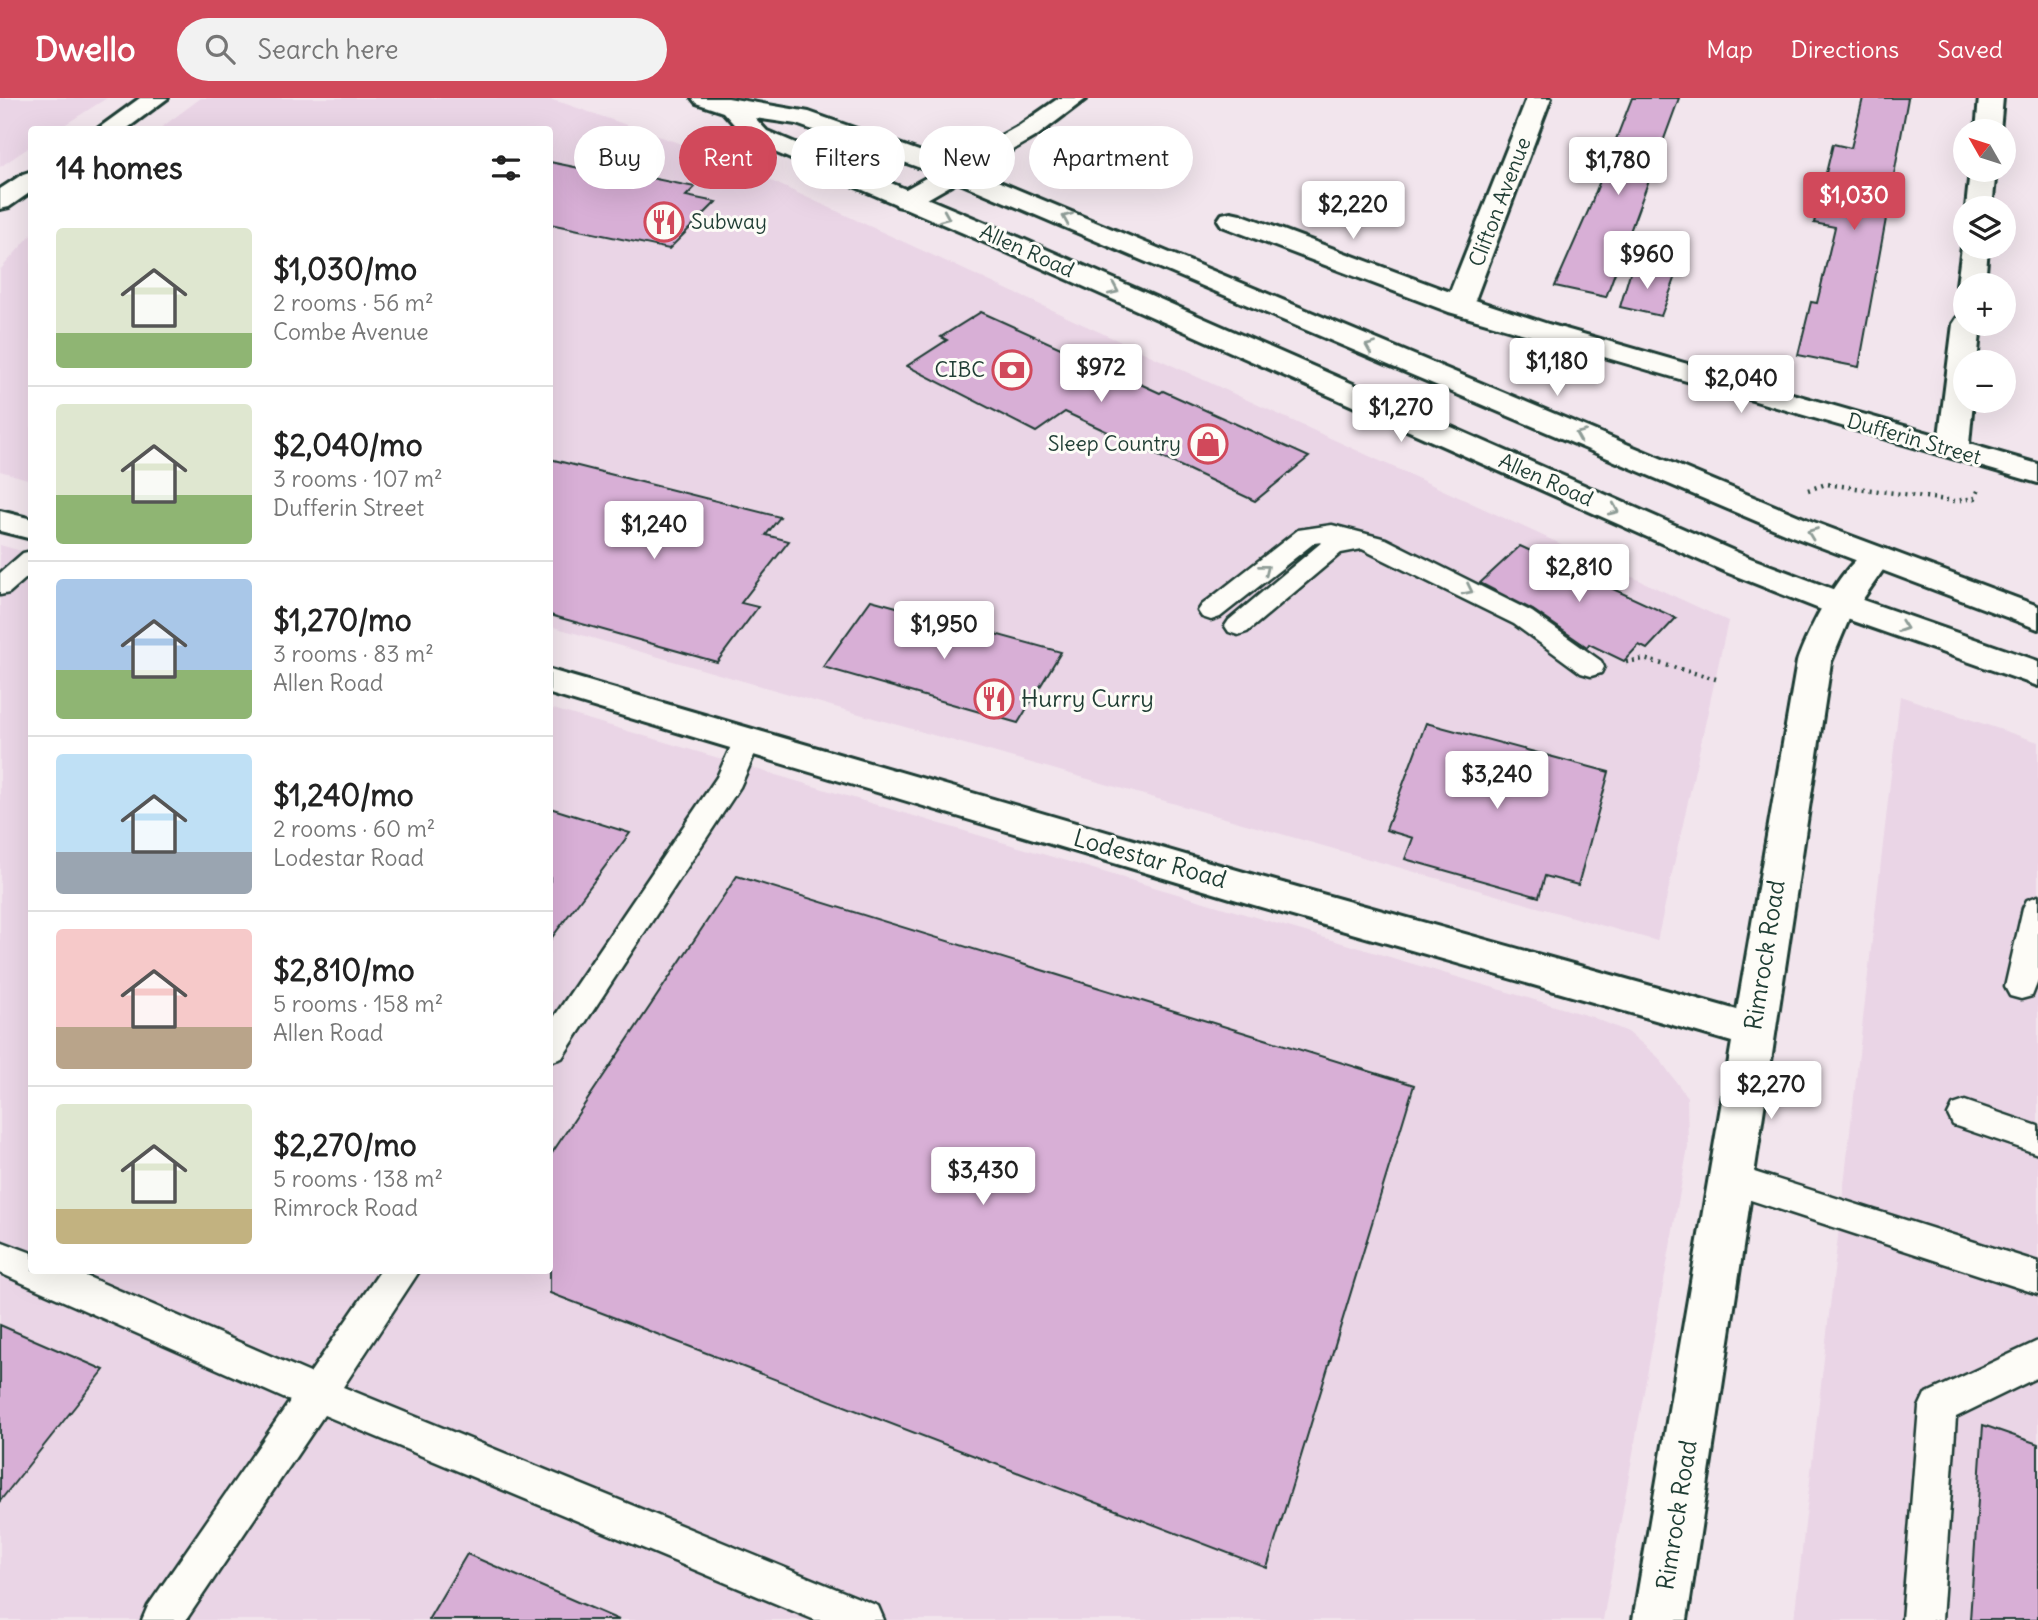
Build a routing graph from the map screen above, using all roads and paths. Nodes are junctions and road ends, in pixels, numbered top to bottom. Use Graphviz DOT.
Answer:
graph roads {
  1 [pos="156,98"];
  2 [pos="704,98"];
  3 [pos="1075,98"];
  4 [pos="1539,98"];
  5 [pos="1991,98"];
  6 [pos="733,107"];
  7 [pos="1989,119"];
  8 [pos="114,126"];
  9 [pos="1015,138"];
  10 [pos="919,159"];
  11 [pos="28,181"];
  12 [pos="925,189"];
  13 [pos="995,189"];
  14 [pos="906,200"];
  15 [pos="0,201"];
  16 [pos="1231,220"];
  17 [pos="1459,306"];
  18 [pos="1966,336"];
  19 [pos="1953,450"];
  20 [pos="1990,460"];
  21 [pos="2038,474"];
  22 [pos="1806,491"];
  23 [pos="0,520"];
  24 [pos="28,528"];
  25 [pos="1363,541"];
  26 [pos="1876,557"];
  27 [pos="28,562"];
  28 [pos="0,587"];
  29 [pos="1839,604"];
  30 [pos="1211,611"];
  31 [pos="2038,618"];
  32 [pos="1238,626"];
  33 [pos="1591,667"];
  34 [pos="2038,674"];
  35 [pos="1716,679"];
  36 [pos="553,683"];
  37 [pos="747,740"];
  38 [pos="2038,908"];
  39 [pos="2021,987"];
  40 [pos="1753,1031"];
  41 [pos="553,1045"];
  42 [pos="1965,1115"];
  43 [pos="2038,1140"];
  44 [pos="1730,1179"];
  45 [pos="0,1257"];
  46 [pos="28,1268"];
  47 [pos="41,1274"];
  48 [pos="399,1274"];
  49 [pos="2038,1278"];
  50 [pos="2038,1358"];
  51 [pos="319,1395"];
  52 [pos="162,1620"];
  53 [pos="864,1620"];
  54 [pos="1660,1620"];
  55 [pos="1922,1620"];
  1 -- 8 [label="street"];
  2 -- 6 [label="street"];
  3 -- 9 [label="street"];
  4 -- 17 [label="street, Clifton Avenue"];
  5 -- 7 [label="street"];
  6 -- 10 [label="street"];
  6 -- 14 [label="street"];
  11 -- 15 [label="street"];
  12 -- 14 [label="street"];
  26 -- 13 [label="street, Allen Road, one-way"];
  14 -- 29 [label="street, Allen Road, one-way"];
  16 -- 17 [label="street, Dufferin Street"];
  17 -- 19 [label="street, Dufferin Street"];
  18 -- 19 [label="street"];
  19 -- 20 [label="street, Dufferin Street"];
  20 -- 21 [label="street, Dufferin Street"];
  20 -- 22 [label="path"];
  23 -- 24 [label="street"];
  30 -- 25 [label="lane, one-way"];
  25 -- 32 [label="lane"];
  25 -- 33 [label="lane, one-way"];
  26 -- 29 [label="street, Rimrock Road"];
  26 -- 31 [label="street, Allen Road"];
  27 -- 28 [label="lane"];
  29 -- 34 [label="street, Allen Road, one-way"];
  29 -- 40 [label="street, Rimrock Road"];
  33 -- 35 [label="path"];
  36 -- 37 [label="street, Lodestar Road"];
  37 -- 40 [label="street, Lodestar Road"];
  37 -- 41 [label="lane"];
  38 -- 39 [label="lane"];
  40 -- 44 [label="street, Rimrock Road"];
  42 -- 43 [label="lane"];
  44 -- 49 [label="lane"];
  44 -- 54 [label="street, Rimrock Road"];
  45 -- 46 [label="lane"];
  47 -- 51 [label="lane"];
  48 -- 51 [label="lane"];
  50 -- 55 [label="lane"];
  51 -- 52 [label="lane"];
  51 -- 53 [label="lane"];
}
